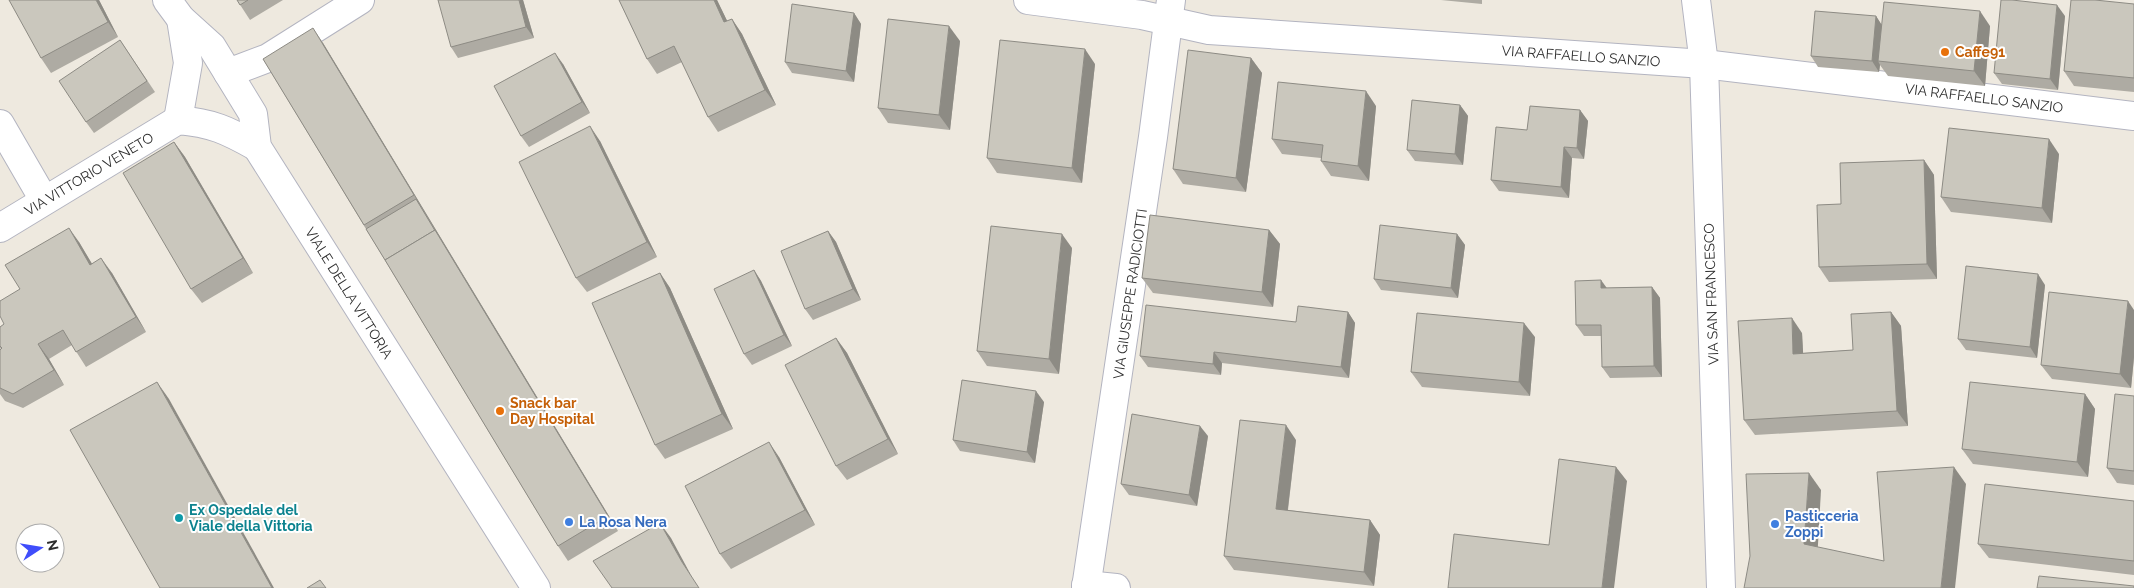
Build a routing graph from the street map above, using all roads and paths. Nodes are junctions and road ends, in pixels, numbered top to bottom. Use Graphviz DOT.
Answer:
graph roads {
  1 [pos="360,0"];
  2 [pos="1028,0"];
  3 [pos="1696,0"];
  4 [pos="174,10"];
  5 [pos="1170,11"];
  6 [pos="1704,64"];
  7 [pos="228,73"];
  8 [pos="2134,116"];
  9 [pos="178,120"];
  10 [pos="0,124"];
  11 [pos="257,147"];
  12 [pos="44,200"];
  13 [pos="0,228"];
  14 [pos="1086,586"];
  15 [pos="536,588"];
  16 [pos="1116,588"];
  17 [pos="1721,588"];
  1 -- 7 [label="street"];
  2 -- 5 [label="street, VIA RAFFAELLO SANZIO"];
  3 -- 6 [label="street, VIA SAN FRANCESCO"];
  4 -- 7 [label="street, VIALE DELLA VITTORIA"];
  4 -- 9 [label="street"];
  5 -- 6 [label="street, VIA RAFFAELLO SANZIO"];
  5 -- 14 [label="street, VIA GIUSEPPE RADICIOTTI"];
  6 -- 8 [label="street, VIA RAFFAELLO SANZIO"];
  6 -- 17 [label="street, VIA SAN FRANCESCO"];
  7 -- 11 [label="street, VIALE DELLA VITTORIA"];
  9 -- 11 [label="street"];
  9 -- 12 [label="street, VIA VITTORIO VENETO"];
  10 -- 12 [label="street"];
  11 -- 15 [label="street, VIALE DELLA VITTORIA"];
  12 -- 13 [label="street, VIA VITTORIO VENETO"];
  14 -- 16 [label="street"];
}
